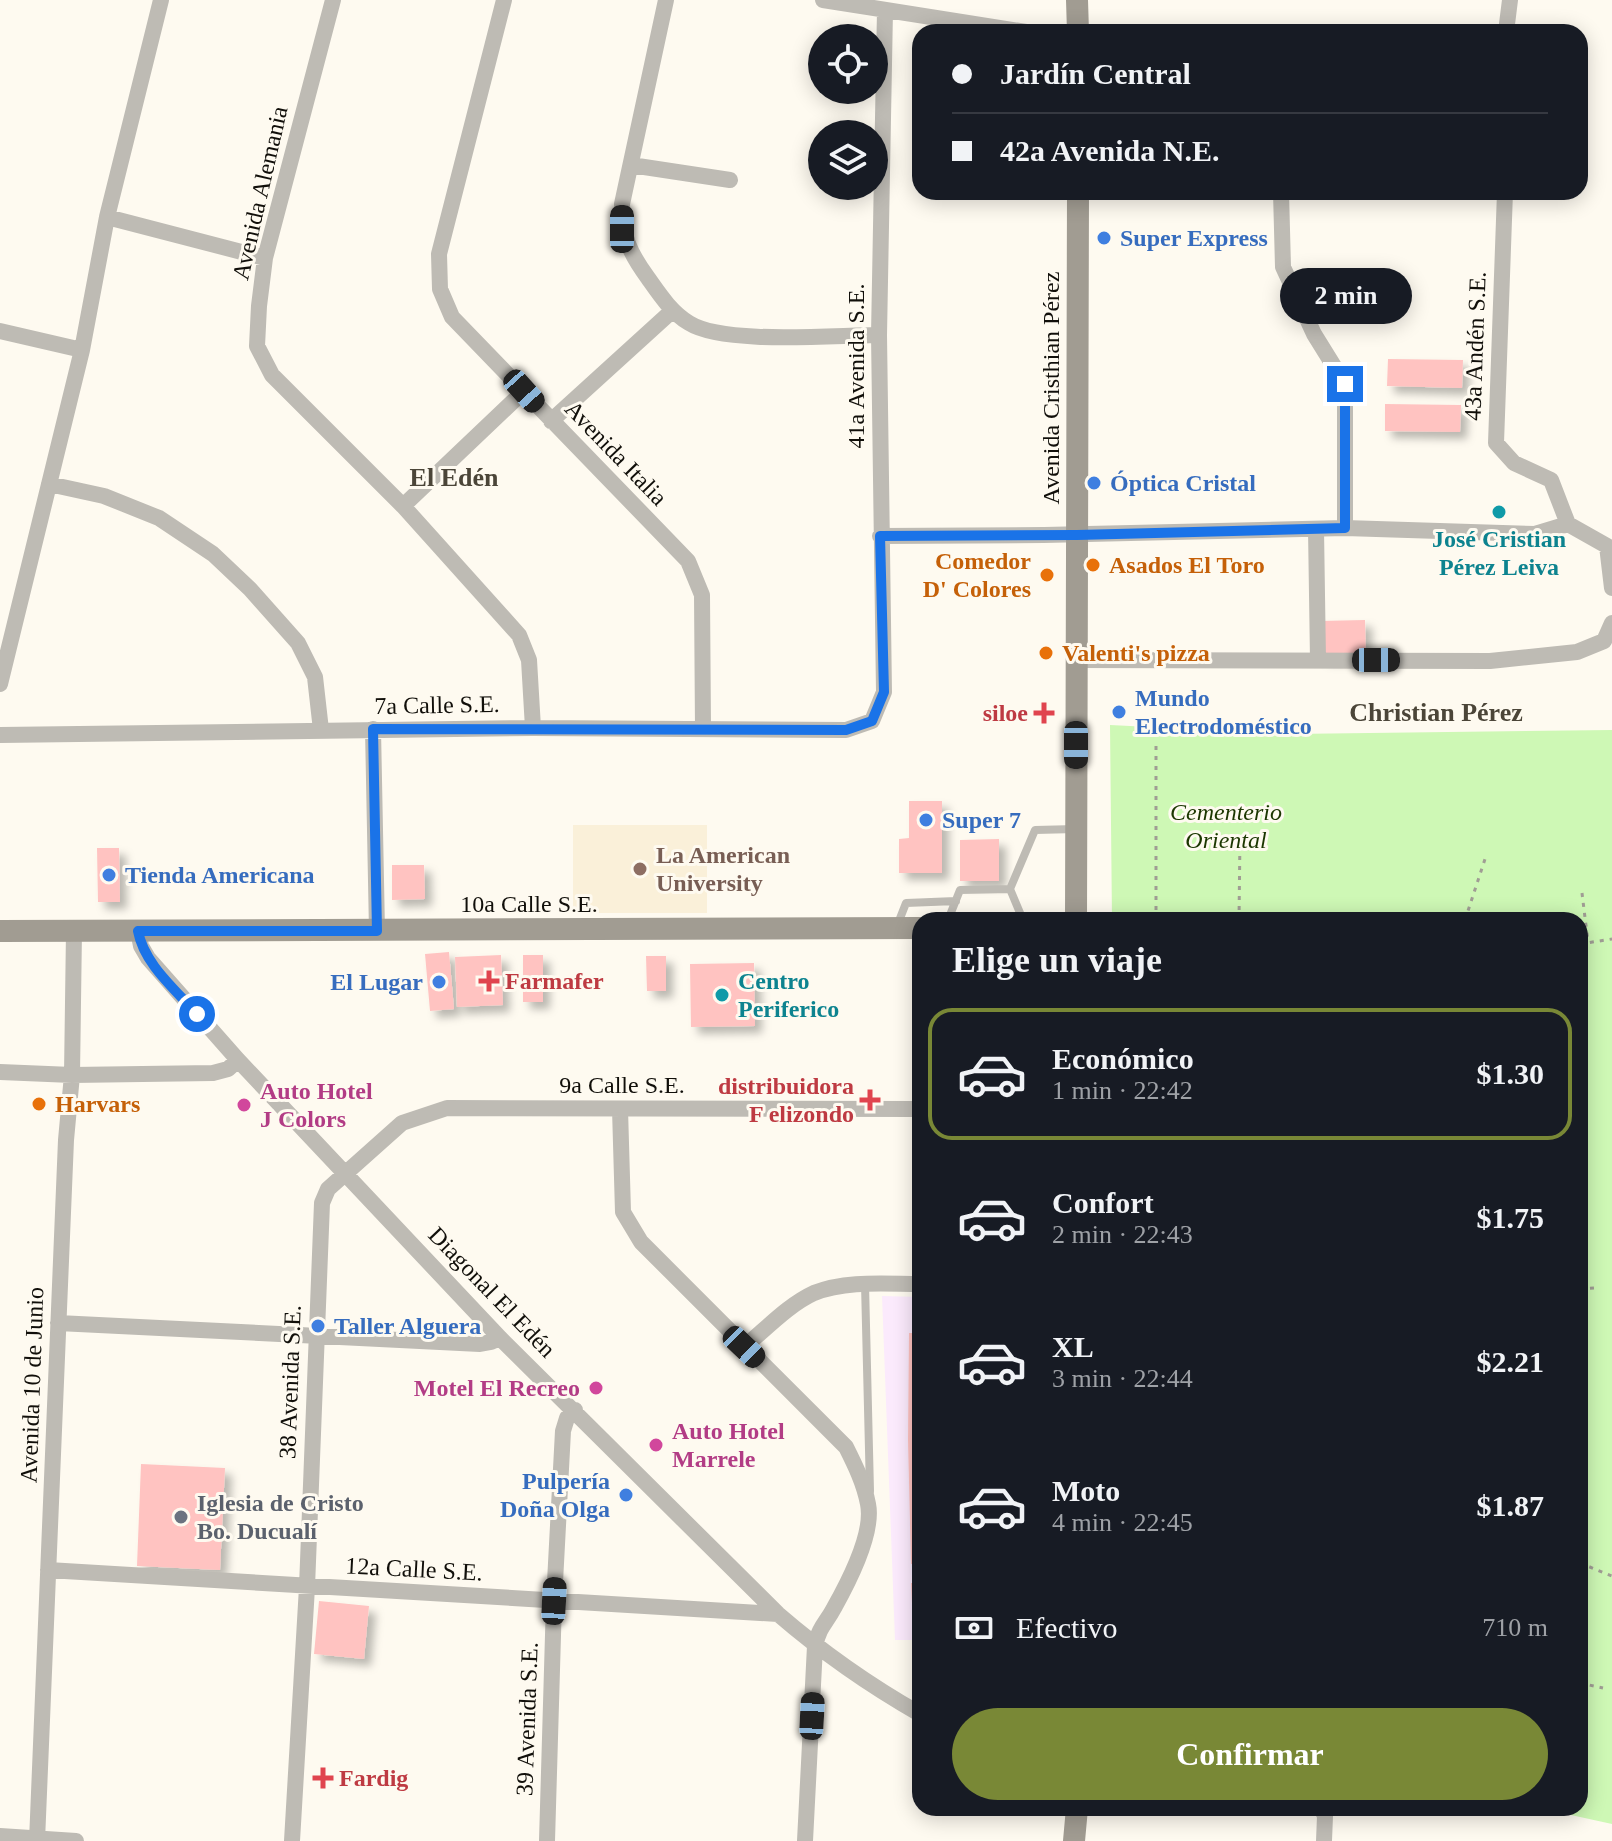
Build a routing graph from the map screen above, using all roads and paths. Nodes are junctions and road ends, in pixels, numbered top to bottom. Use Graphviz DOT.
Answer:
graph roads {
  1 [pos="161,0"];
  2 [pos="333,0"];
  3 [pos="504,0"];
  4 [pos="666,0"];
  5 [pos="823,0"];
  6 [pos="1077,0"];
  7 [pos="1510,0"];
  8 [pos="885,10"];
  9 [pos="975,24"];
  10 [pos="1078,24"];
  11 [pos="1507,24"];
  12 [pos="631,165"];
  13 [pos="730,180"];
  14 [pos="1078,200"];
  15 [pos="1281,200"];
  16 [pos="1505,200"];
  17 [pos="107,217"];
  18 [pos="265,258"];
  19 [pos="672,311"];
  20 [pos="0,331"];
  21 [pos="879,335"];
  22 [pos="82,350"];
  23 [pos="524,391"];
  24 [pos="551,421"];
  25 [pos="49,484"];
  26 [pos="403,506"];
  27 [pos="1568,524"];
  28 [pos="1345,528"];
  29 [pos="1316,529"];
  30 [pos="1077,535"];
  31 [pos="880,536"];
  32 [pos="1612,588"];
  33 [pos="1612,623"];
  34 [pos="1076,660"];
  35 [pos="1318,660"];
  36 [pos="0,684"];
  37 [pos="872,721"];
  38 [pos="533,728"];
  39 [pos="373,729"];
  40 [pos="703,729"];
  41 [pos="321,730"];
  42 [pos="0,735"];
  43 [pos="1156,745"];
  44 [pos="1076,829"];
  45 [pos="1240,835"];
  46 [pos="1485,859"];
  47 [pos="1010,889"];
  48 [pos="1582,893"];
  49 [pos="956,901"];
  50 [pos="951,912"];
  51 [pos="1020,912"];
  52 [pos="1076,912"];
  53 [pos="1156,912"];
  54 [pos="1239,912"];
  55 [pos="1468,912"];
  56 [pos="1584,912"];
  57 [pos="896,928"];
  58 [pos="912,928"];
  59 [pos="0,931"];
  60 [pos="74,931"];
  61 [pos="138,931"];
  62 [pos="377,931"];
  63 [pos="1612,939"];
  64 [pos="1588,942"];
  65 [pos="238,1060"];
  66 [pos="0,1072"];
  67 [pos="72,1075"];
  68 [pos="620,1109"];
  69 [pos="912,1109"];
  70 [pos="345,1172"];
  71 [pos="865,1284"];
  72 [pos="912,1284"];
  73 [pos="1588,1288"];
  74 [pos="1594,1288"];
  75 [pos="58,1323"];
  76 [pos="315,1337"];
  77 [pos="500,1338"];
  78 [pos="744,1347"];
  79 [pos="575,1410"];
  80 [pos="869,1507"];
  81 [pos="1588,1566"];
  82 [pos="48,1570"];
  83 [pos="1612,1576"];
  84 [pos="307,1587"];
  85 [pos="554,1601"];
  86 [pos="778,1614"];
  87 [pos="815,1646"];
  88 [pos="1588,1685"];
  89 [pos="1603,1688"];
  90 [pos="912,1709"];
  91 [pos="1076,1816"];
  92 [pos="1325,1816"];
  93 [pos="0,1836"];
  94 [pos="37,1840"];
  95 [pos="76,1841"];
  96 [pos="292,1841"];
  97 [pos="547,1841"];
  98 [pos="805,1841"];
  99 [pos="1074,1841"];
  100 [pos="1324,1841"];
  1 -- 17 [label="street"];
  2 -- 18 [label="street, Avenida Alemania"];
  3 -- 23 [label="street, Avenida Italia"];
  4 -- 12 [label="street"];
  5 -- 8 [label="street"];
  6 -- 10 [label="street"];
  7 -- 11 [label="street"];
  8 -- 9 [label="street"];
  8 -- 21 [label="street, 41a Avenida S.E."];
  12 -- 13 [label="street"];
  12 -- 19 [label="street"];
  14 -- 30 [label="street, Avenida Cristhian Pérez"];
  15 -- 28 [label="street"];
  16 -- 27 [label="street, 43a Andén S.E."];
  17 -- 18 [label="street"];
  17 -- 22 [label="street"];
  18 -- 26 [label="street, Avenida Alemania"];
  19 -- 21 [label="street"];
  19 -- 24 [label="street"];
  20 -- 22 [label="street"];
  21 -- 31 [label="street, 41a Avenida S.E."];
  22 -- 25 [label="street"];
  23 -- 24 [label="street, Avenida Italia"];
  23 -- 26 [label="street"];
  24 -- 40 [label="street, Avenida Italia"];
  25 -- 36 [label="street"];
  25 -- 41 [label="street"];
  26 -- 38 [label="street, Avenida Alemania"];
  27 -- 28 [label="street"];
  27 -- 32 [label="street"];
  28 -- 29 [label="street"];
  29 -- 30 [label="street"];
  29 -- 35 [label="street"];
  30 -- 31 [label="street"];
  30 -- 34 [label="street, Avenida Cristhian Pérez"];
  31 -- 37 [label="street, 41a Avenida S.E."];
  33 -- 35 [label="street"];
  34 -- 35 [label="street"];
  34 -- 44 [label="street, Avenida Cristhian Pérez"];
  37 -- 40 [label="street, 7a Calle S.E."];
  38 -- 39 [label="street, 7a Calle S.E."];
  38 -- 40 [label="street, 7a Calle S.E."];
  39 -- 41 [label="street, 7a Calle S.E."];
  39 -- 62 [label="street"];
  41 -- 42 [label="street, 7a Calle S.E."];
  43 -- 53 [label="path"];
  44 -- 47 [label="lane"];
  44 -- 52 [label="street, Avenida Cristhian Pérez"];
  45 -- 54 [label="path"];
  46 -- 55 [label="path"];
  47 -- 49 [label="lane"];
  47 -- 51 [label="lane"];
  48 -- 56 [label="path"];
  49 -- 50 [label="lane"];
  49 -- 57 [label="lane"];
  57 -- 58 [label="street, 10a Calle S.E."];
  57 -- 62 [label="street, 10a Calle S.E."];
  59 -- 60 [label="street, 10a Calle S.E."];
  60 -- 61 [label="street, 10a Calle S.E."];
  60 -- 67 [label="street, Avenida 10 de Junio"];
  61 -- 62 [label="street, 10a Calle S.E."];
  61 -- 65 [label="street, Diagonal El Edén"];
  63 -- 64 [label="path"];
  65 -- 67 [label="street"];
  65 -- 70 [label="street, Diagonal El Edén"];
  66 -- 67 [label="street"];
  67 -- 75 [label="street, Avenida 10 de Junio"];
  68 -- 69 [label="street, 9a Calle S.E."];
  68 -- 70 [label="street, 9a Calle S.E."];
  68 -- 78 [label="street"];
  70 -- 76 [label="street, 38 Avenida S.E."];
  70 -- 77 [label="street, Diagonal El Edén"];
  71 -- 72 [label="street"];
  71 -- 78 [label="street"];
  71 -- 80 [label="lane"];
  73 -- 74 [label="path"];
  75 -- 76 [label="street"];
  75 -- 82 [label="street, Avenida 10 de Junio"];
  76 -- 77 [label="street"];
  76 -- 84 [label="street, 38 Avenida S.E."];
  77 -- 79 [label="street, Diagonal El Edén"];
  78 -- 80 [label="street"];
  79 -- 85 [label="street, 39 Avenida S.E."];
  79 -- 86 [label="street, Diagonal El Edén"];
  80 -- 87 [label="street"];
  81 -- 83 [label="path"];
  82 -- 84 [label="street, 12a Calle S.E."];
  82 -- 94 [label="street, Avenida 10 de Junio"];
  84 -- 85 [label="street, 12a Calle S.E."];
  84 -- 96 [label="street, 38 Avenida S.E."];
  85 -- 86 [label="street, 12a Calle S.E."];
  85 -- 97 [label="street, 39 Avenida S.E."];
  86 -- 87 [label="street, Diagonal El Edén"];
  87 -- 90 [label="street, Diagonal El Edén"];
  87 -- 98 [label="street"];
  88 -- 89 [label="path"];
  91 -- 99 [label="street"];
  92 -- 100 [label="street"];
  93 -- 94 [label="street"];
  94 -- 95 [label="street"];
}
